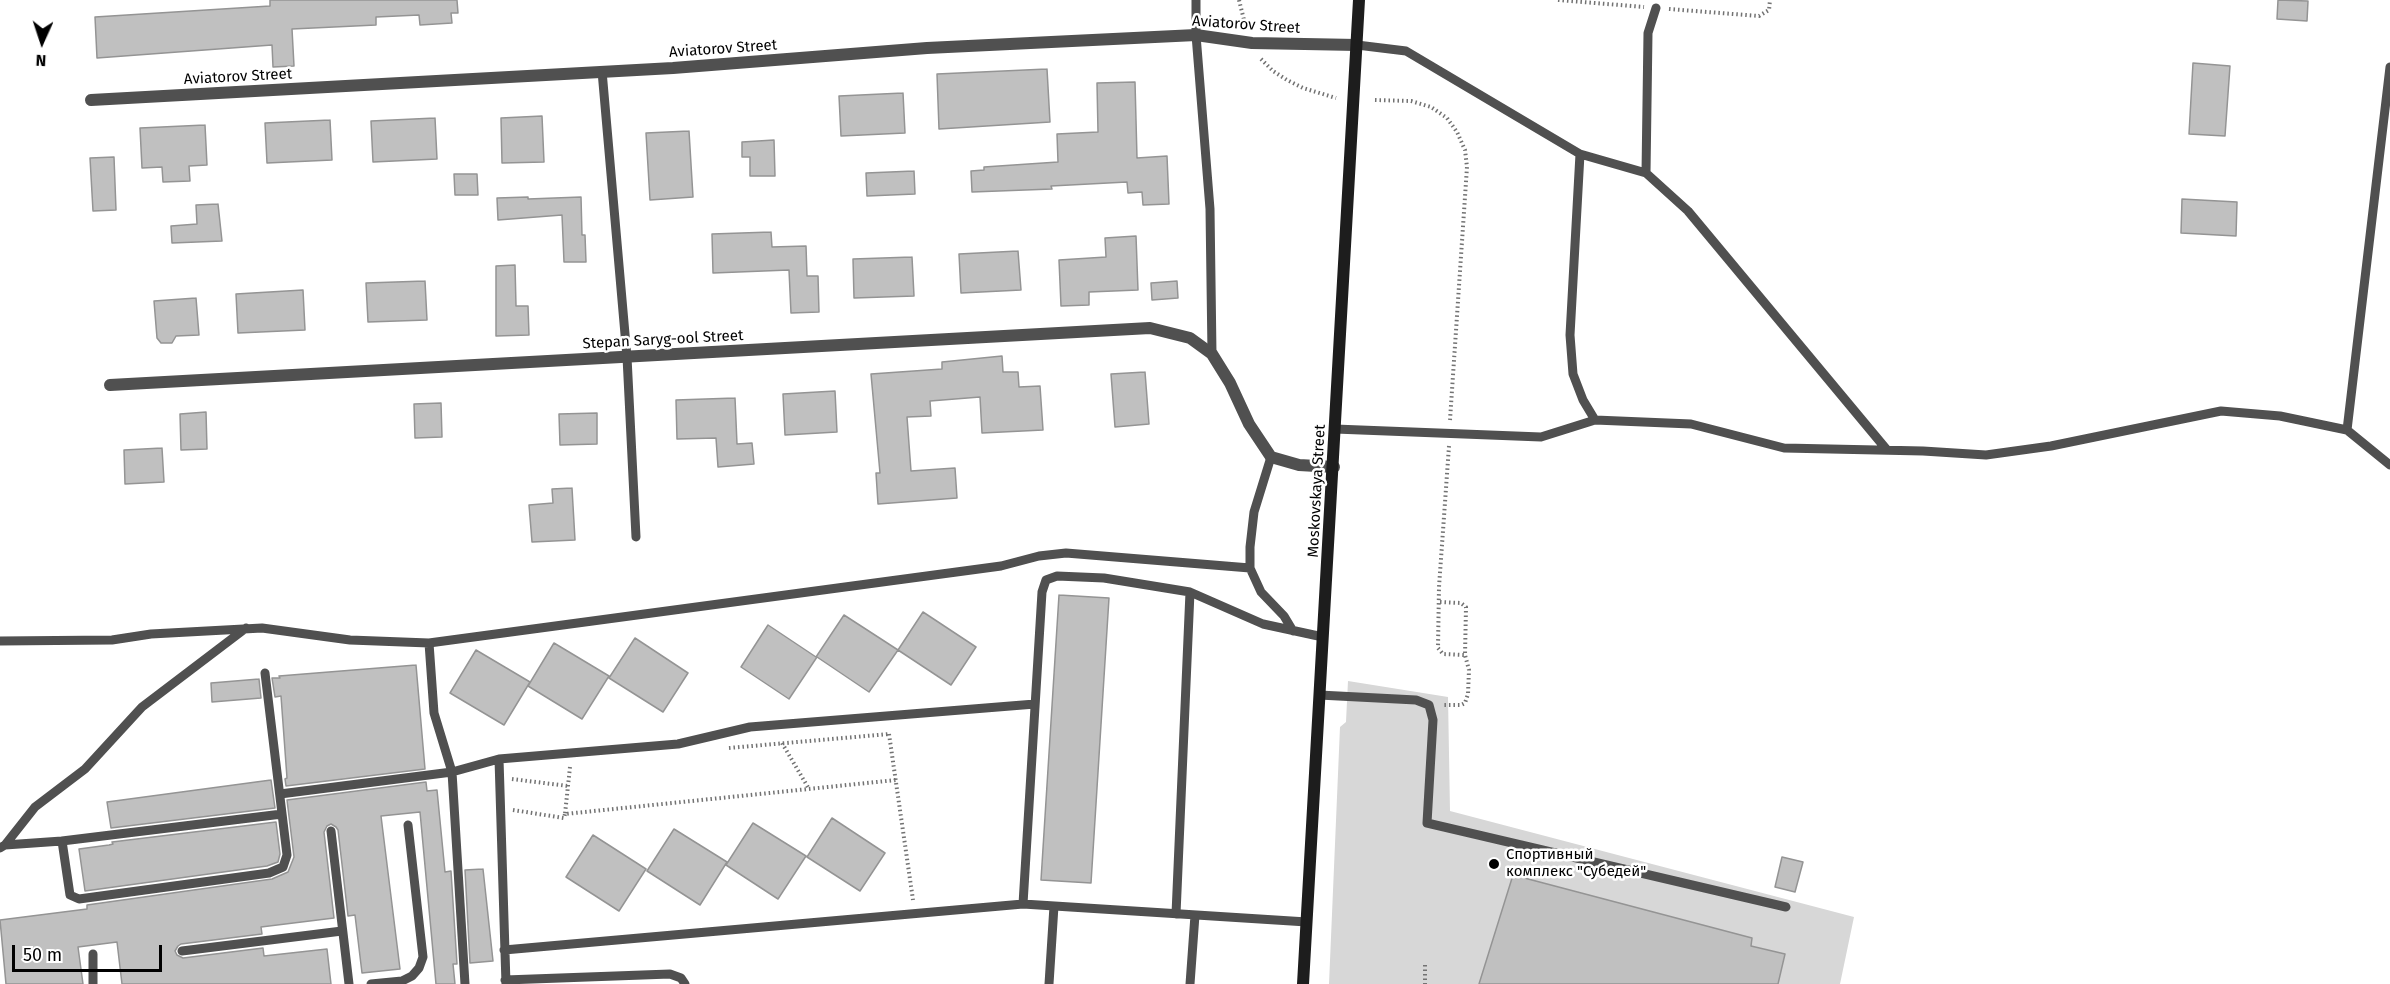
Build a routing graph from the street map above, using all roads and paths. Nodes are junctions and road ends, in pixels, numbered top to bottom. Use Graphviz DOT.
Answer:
graph roads {
  1 [pos="1196,0"];
  2 [pos="1359,0"];
  3 [pos="1656,8"];
  4 [pos="1196,35"];
  5 [pos="1357,45"];
  6 [pos="2390,67"];
  7 [pos="602,71"];
  8 [pos="91,100"];
  9 [pos="1376,100"];
  10 [pos="1580,153"];
  11 [pos="1646,173"];
  12 [pos="1212,354"];
  13 [pos="627,357"];
  14 [pos="110,385"];
  15 [pos="1595,420"];
  16 [pos="1335,429"];
  17 [pos="2347,430"];
  18 [pos="1450,432"];
  19 [pos="1887,450"];
  20 [pos="1271,457"];
  21 [pos="2390,465"];
  22 [pos="1334,467"];
  23 [pos="636,537"];
  24 [pos="1250,568"];
  25 [pos="1190,592"];
  26 [pos="1440,602"];
  27 [pos="246,628"];
  28 [pos="1293,631"];
  29 [pos="1323,637"];
  30 [pos="0,641"];
  31 [pos="429,643"];
  32 [pos="1465,655"];
  33 [pos="265,673"];
  34 [pos="1319,695"];
  35 [pos="1035,704"];
  36 [pos="1430,705"];
  37 [pos="887,716"];
  38 [pos="772,725"];
  39 [pos="572,753"];
  40 [pos="500,759"];
  41 [pos="452,772"];
  42 [pos="500,778"];
  43 [pos="896,780"];
  44 [pos="568,786"];
  45 [pos="809,789"];
  46 [pos="280,794"];
  47 [pos="501,808"];
  48 [pos="282,814"];
  49 [pos="565,814"];
  50 [pos="408,825"];
  51 [pos="331,831"];
  52 [pos="62,841"];
  53 [pos="3,846"];
  54 [pos="913,900"];
  55 [pos="1023,904"];
  56 [pos="1054,906"];
  57 [pos="1786,907"];
  58 [pos="1176,914"];
  59 [pos="1195,915"];
  60 [pos="1307,922"];
  61 [pos="342,931"];
  62 [pos="504,950"];
  63 [pos="182,951"];
  64 [pos="93,954"];
  65 [pos="1425,965"];
  66 [pos="506,982"];
  67 [pos="93,984"];
  68 [pos="349,984"];
  69 [pos="371,984"];
  70 [pos="465,984"];
  71 [pos="685,984"];
  72 [pos="1049,984"];
  73 [pos="1190,984"];
  74 [pos="1303,984"];
  75 [pos="1425,984"];
  1 -- 4 [label="lane"];
  2 -- 5 [label="main road, Moskovskaya Street"];
  3 -- 11 [label="lane"];
  4 -- 5 [label="street, Aviatorov Street"];
  4 -- 7 [label="street, Aviatorov Street"];
  4 -- 12 [label="lane"];
  5 -- 10 [label="lane"];
  5 -- 16 [label="main road, Moskovskaya Street"];
  6 -- 17 [label="lane"];
  7 -- 8 [label="street, Aviatorov Street"];
  7 -- 13 [label="lane"];
  9 -- 18 [label="path"];
  10 -- 11 [label="lane"];
  10 -- 15 [label="lane"];
  11 -- 19 [label="lane"];
  12 -- 13 [label="street, Stepan Saryg-ool Street"];
  12 -- 20 [label="street"];
  13 -- 14 [label="street, Stepan Saryg-ool Street"];
  13 -- 23 [label="lane"];
  15 -- 18 [label="lane"];
  15 -- 19 [label="lane"];
  16 -- 18 [label="lane"];
  16 -- 22 [label="main road, Moskovskaya Street"];
  17 -- 19 [label="lane"];
  17 -- 21 [label="lane"];
  18 -- 26 [label="path"];
  20 -- 22 [label="street"];
  20 -- 24 [label="lane"];
  22 -- 29 [label="main road, Moskovskaya Street"];
  24 -- 28 [label="lane"];
  24 -- 31 [label="lane"];
  25 -- 28 [label="lane"];
  25 -- 35 [label="lane"];
  25 -- 58 [label="lane"];
  26 -- 32 [label="path"];
  26 -- 32 [label="path"];
  27 -- 30 [label="lane"];
  27 -- 31 [label="lane"];
  27 -- 53 [label="lane"];
  28 -- 29 [label="lane"];
  29 -- 34 [label="main road, Moskovskaya Street"];
  31 -- 41 [label="lane"];
  32 -- 36 [label="path"];
  33 -- 46 [label="lane"];
  34 -- 36 [label="lane"];
  34 -- 60 [label="main road, Moskovskaya Street"];
  35 -- 37 [label="lane"];
  35 -- 55 [label="lane"];
  36 -- 57 [label="lane"];
  37 -- 38 [label="lane"];
  37 -- 43 [label="path"];
  38 -- 39 [label="lane"];
  38 -- 45 [label="path"];
  39 -- 40 [label="lane"];
  39 -- 44 [label="path"];
  40 -- 41 [label="lane"];
  40 -- 42 [label="lane"];
  41 -- 46 [label="lane"];
  41 -- 70 [label="lane"];
  42 -- 44 [label="path"];
  42 -- 47 [label="lane"];
  43 -- 45 [label="path"];
  43 -- 54 [label="path"];
  44 -- 49 [label="path"];
  45 -- 49 [label="path"];
  46 -- 48 [label="lane"];
  47 -- 49 [label="path"];
  47 -- 62 [label="lane"];
  48 -- 52 [label="lane"];
  48 -- 52 [label="lane"];
  50 -- 69 [label="lane"];
  51 -- 61 [label="lane"];
  52 -- 53 [label="lane"];
  55 -- 56 [label="lane"];
  55 -- 62 [label="lane"];
  56 -- 58 [label="lane"];
  56 -- 72 [label="lane"];
  58 -- 59 [label="lane"];
  59 -- 60 [label="lane"];
  59 -- 73 [label="lane"];
  60 -- 74 [label="main road, Moskovskaya Street"];
  61 -- 63 [label="lane"];
  61 -- 68 [label="lane"];
  62 -- 66 [label="lane"];
  64 -- 67 [label="lane"];
  65 -- 75 [label="path"];
  66 -- 71 [label="lane"];
}
